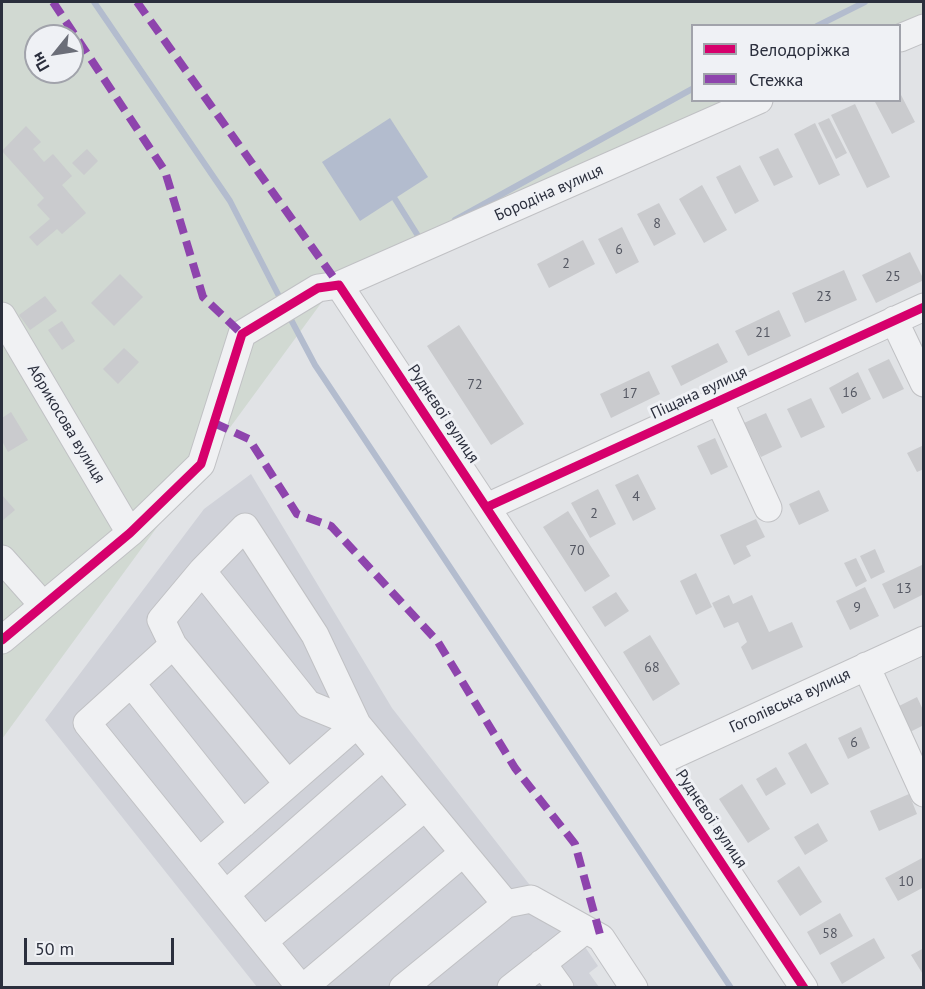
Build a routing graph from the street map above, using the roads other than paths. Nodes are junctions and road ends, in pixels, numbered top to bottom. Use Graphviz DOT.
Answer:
graph roads {
  1 [pos="924,28"];
  2 [pos="901,38"];
  3 [pos="754,102"];
  4 [pos="328,287"];
  5 [pos="924,307"];
  6 [pos="2,316"];
  7 [pos="894,320"];
  8 [pos="924,383"];
  9 [pos="719,400"];
  10 [pos="486,507"];
  11 [pos="768,508"];
  12 [pos="130,533"];
  13 [pos="2,559"];
  14 [pos="202,571"];
  15 [pos="43,605"];
  16 [pos="2,640"];
  17 [pos="924,640"];
  18 [pos="173,645"];
  19 [pos="866,666"];
  20 [pos="131,683"];
  21 [pos="357,724"];
  22 [pos="383,756"];
  23 [pos="656,763"];
  24 [pos="288,784"];
  25 [pos="924,794"];
  26 [pos="425,807"];
  27 [pos="243,824"];
  28 [pos="464,854"];
  29 [pos="199,862"];
  30 [pos="226,894"];
  31 [pos="506,904"];
  32 [pos="585,930"];
  33 [pos="264,941"];
  34 [pos="542,963"];
  35 [pos="302,987"];
  36 [pos="403,987"];
  37 [pos="511,987"];
  38 [pos="560,987"];
  39 [pos="634,987"];
  40 [pos="804,987"];
  1 -- 2 [label="street"];
  3 -- 4 [label="street, Бородіна вулиця"];
  4 -- 10 [label="street, Руднєвої вулиця"];
  4 -- 12 [label="street"];
  5 -- 7 [label="street, Піщана вулиця"];
  6 -- 12 [label="street, Абрикосова вулиця"];
  7 -- 8 [label="street"];
  7 -- 9 [label="street, Піщана вулиця"];
  9 -- 10 [label="street, Піщана вулиця"];
  9 -- 11 [label="street"];
  10 -- 23 [label="street, Руднєвої вулиця"];
  12 -- 15 [label="street"];
  13 -- 15 [label="street"];
  14 -- 18 [label="street"];
  14 -- 21 [label="street"];
  14 -- 21 [label="street"];
  15 -- 16 [label="street"];
  17 -- 19 [label="street, Гоголівська вулиця"];
  18 -- 20 [label="street"];
  18 -- 24 [label="street"];
  19 -- 23 [label="street, Гоголівська вулиця"];
  19 -- 25 [label="street"];
  20 -- 27 [label="street"];
  20 -- 29 [label="street"];
  21 -- 22 [label="street"];
  21 -- 24 [label="street"];
  22 -- 26 [label="street"];
  22 -- 30 [label="street"];
  23 -- 40 [label="street, Руднєвої вулиця"];
  24 -- 27 [label="street"];
  26 -- 28 [label="street"];
  26 -- 33 [label="street"];
  27 -- 29 [label="street"];
  28 -- 31 [label="street"];
  28 -- 35 [label="street"];
  29 -- 30 [label="street"];
  30 -- 33 [label="street"];
  31 -- 32 [label="street"];
  31 -- 36 [label="street"];
  32 -- 34 [label="street"];
  32 -- 39 [label="street"];
  33 -- 35 [label="street"];
  34 -- 37 [label="street"];
  34 -- 38 [label="street"];
}
